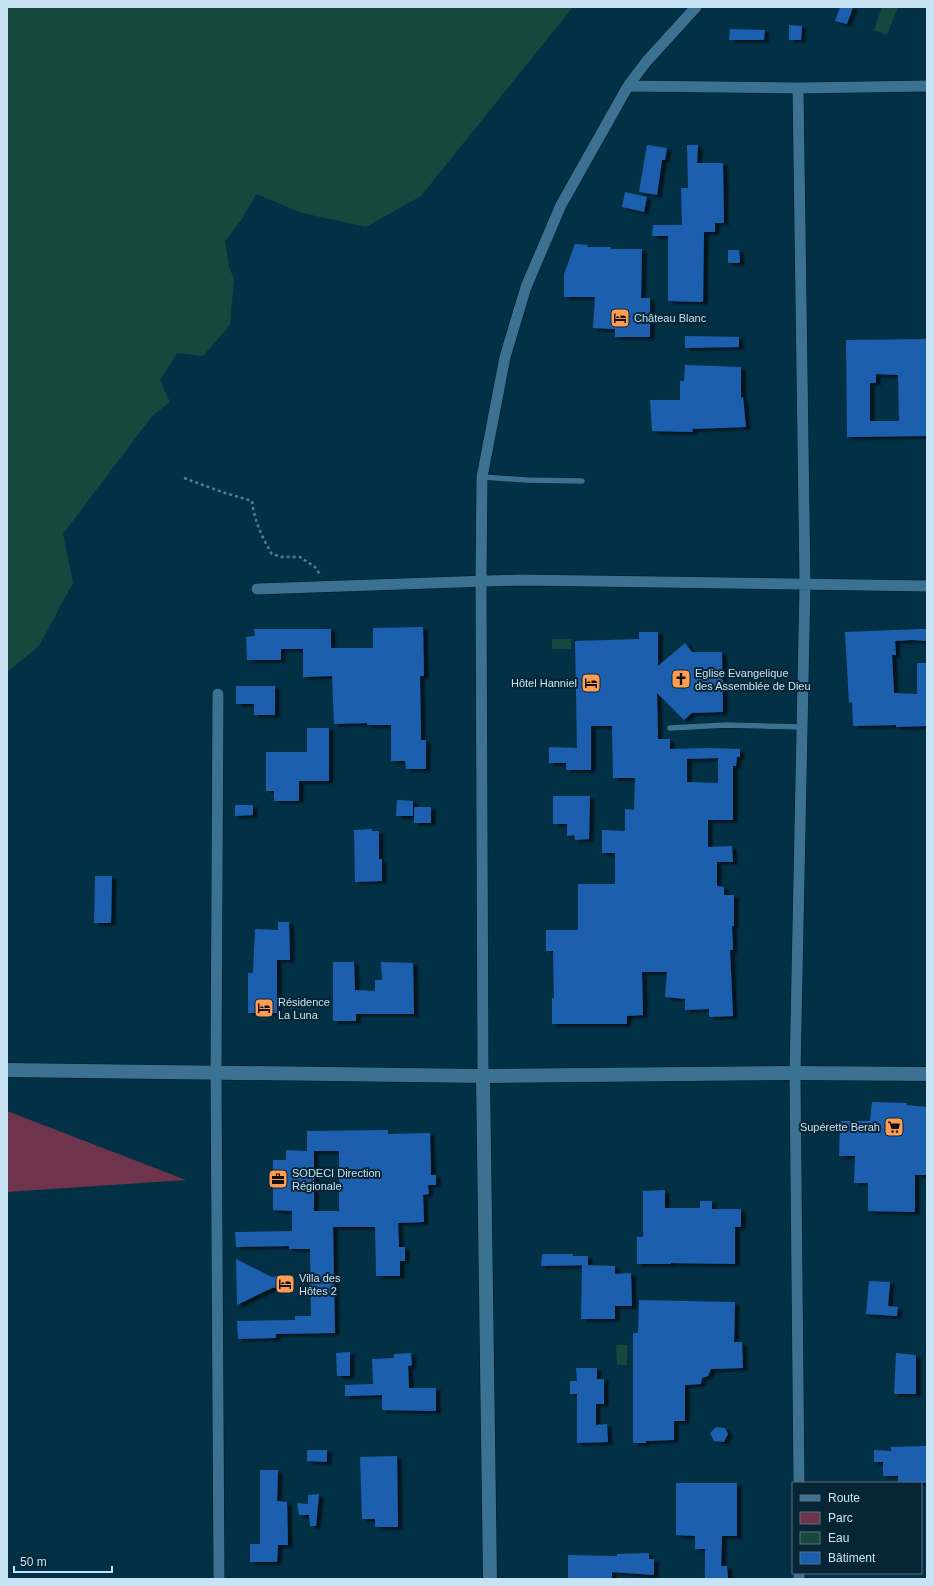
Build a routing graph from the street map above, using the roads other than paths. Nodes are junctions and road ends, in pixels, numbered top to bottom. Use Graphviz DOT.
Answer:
graph roads {
  1 [pos="696,7"];
  2 [pos="628,86"];
  3 [pos="927,86"];
  4 [pos="798,88"];
  5 [pos="482,477"];
  6 [pos="582,481"];
  7 [pos="481,581"];
  8 [pos="805,584"];
  9 [pos="927,586"];
  10 [pos="257,588"];
  11 [pos="218,694"];
  12 [pos="802,727"];
  13 [pos="670,728"];
  14 [pos="7,1070"];
  15 [pos="216,1072"];
  16 [pos="795,1073"];
  17 [pos="927,1074"];
  18 [pos="483,1076"];
  19 [pos="799,1482"];
  20 [pos="219,1579"];
  21 [pos="490,1579"];
  1 -- 2 [label="street"];
  2 -- 4 [label="street"];
  2 -- 5 [label="street"];
  3 -- 4 [label="street"];
  4 -- 8 [label="street"];
  5 -- 6 [label="lane"];
  5 -- 7 [label="street"];
  7 -- 8 [label="street"];
  7 -- 10 [label="street"];
  7 -- 18 [label="street"];
  8 -- 9 [label="street"];
  8 -- 12 [label="street"];
  11 -- 15 [label="street"];
  12 -- 13 [label="lane"];
  12 -- 16 [label="street"];
  14 -- 15 [label="street"];
  15 -- 18 [label="street"];
  15 -- 20 [label="street"];
  16 -- 17 [label="street"];
  16 -- 18 [label="street"];
  16 -- 19 [label="street"];
  18 -- 21 [label="street"];
}
